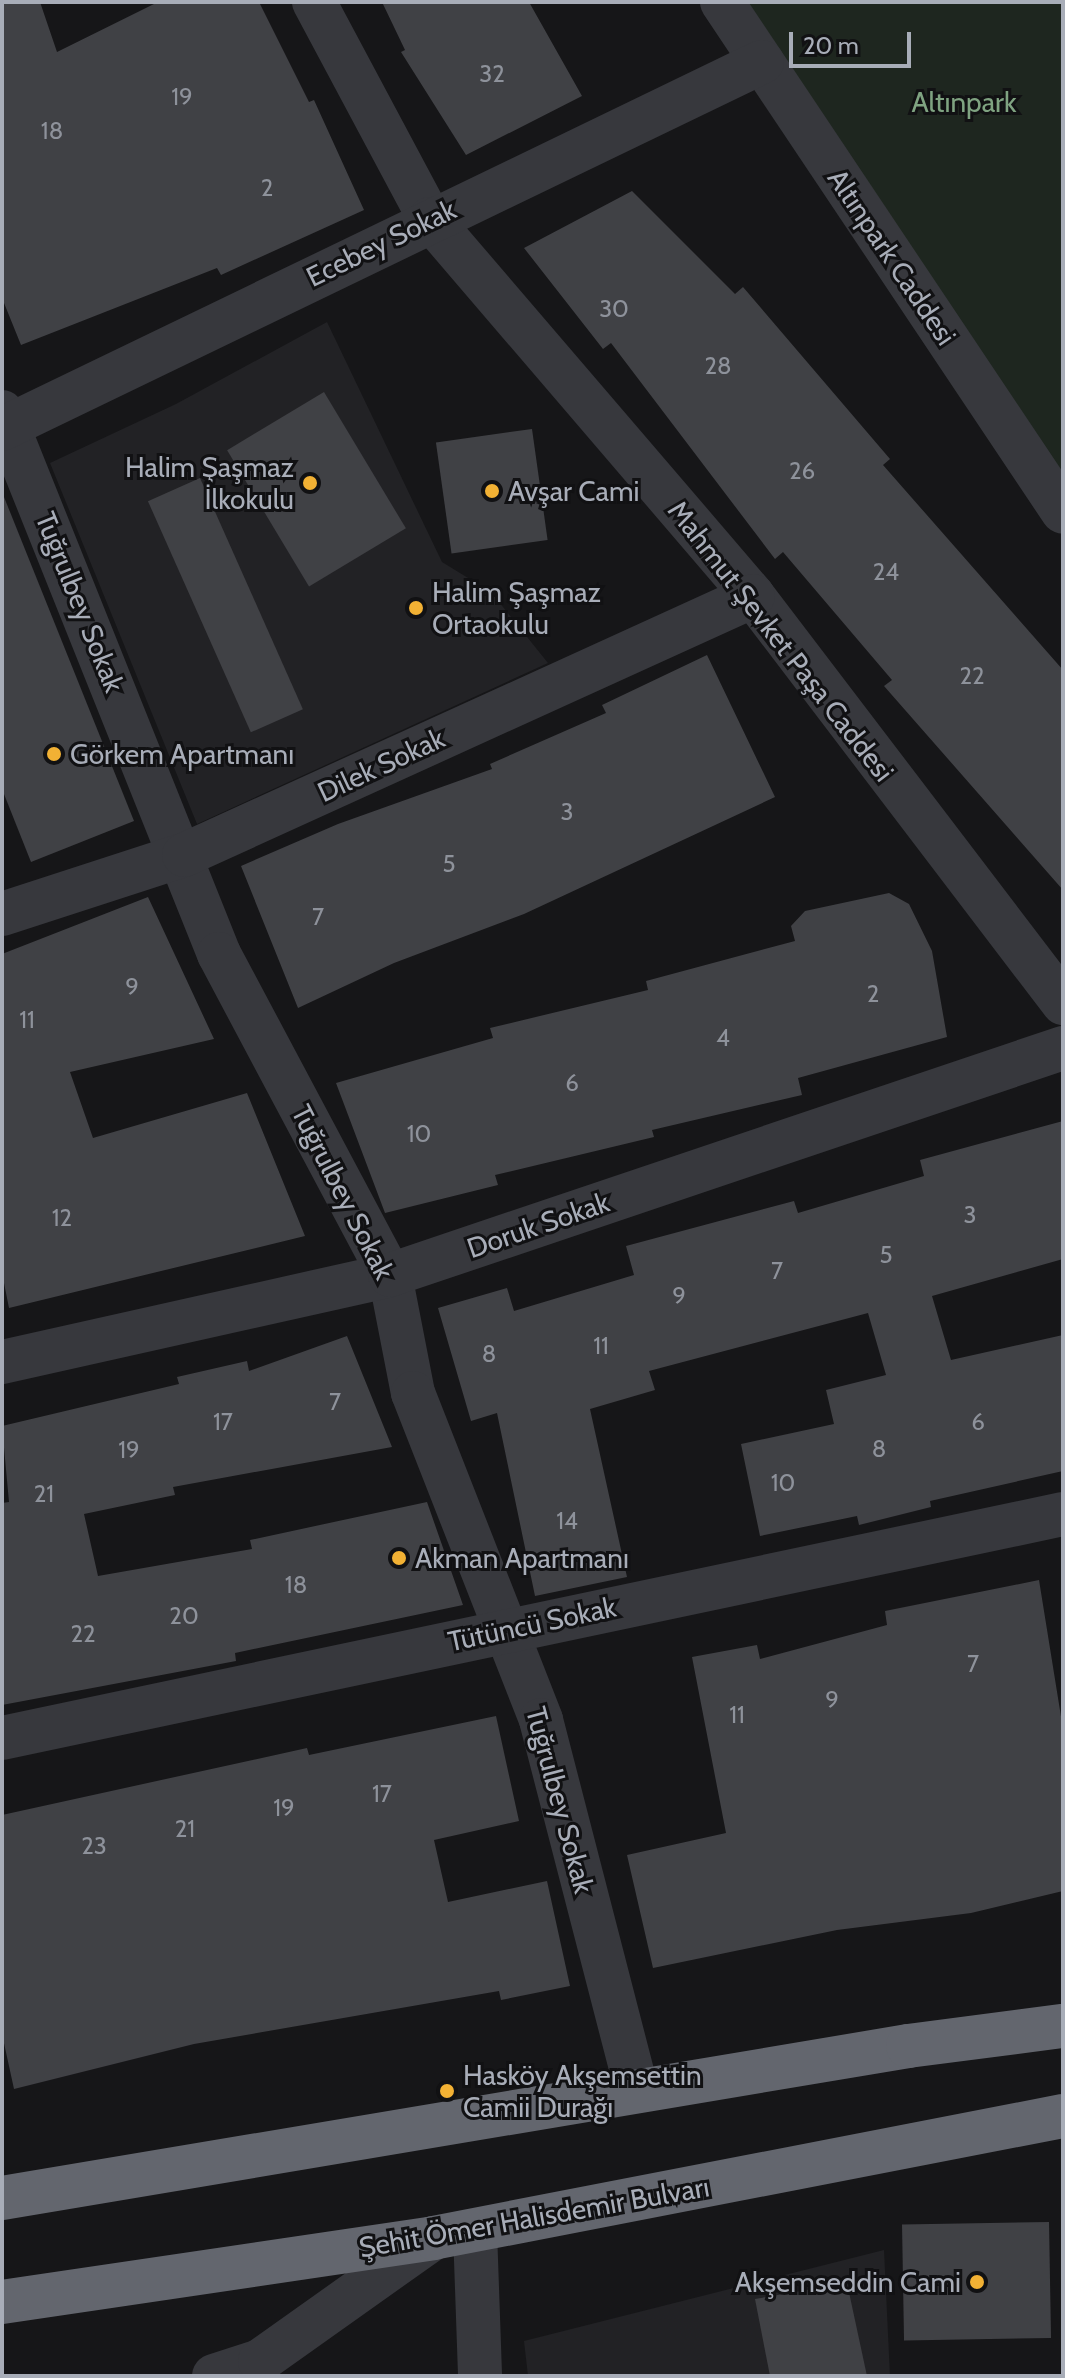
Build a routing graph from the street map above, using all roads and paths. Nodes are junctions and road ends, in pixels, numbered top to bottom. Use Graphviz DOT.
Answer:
graph roads {
  1 [pos="314,2"];
  2 [pos="722,2"];
  3 [pos="762,62"];
  4 [pos="430,219"];
  5 [pos="4,422"];
  6 [pos="1063,512"];
  7 [pos="753,596"];
  8 [pos="184,855"];
  9 [pos="2,914"];
  10 [pos="1063,1003"];
  11 [pos="1063,1048"];
  12 [pos="390,1275"];
  13 [pos="2,1362"];
  14 [pos="1063,1514"];
  15 [pos="506,1629"];
  16 [pos="2,1738"];
  17 [pos="1063,2026"];
  18 [pos="637,2091"];
  19 [pos="1063,2116"];
  20 [pos="2,2198"];
  21 [pos="454,2234"];
  22 [pos="2,2302"];
  23 [pos="214,2376"];
  24 [pos="480,2376"];
  1 -- 4 [label="street, Mahmut Şevket Paşa Caddesi"];
  2 -- 3 [label="street, Altınpark Caddesi"];
  3 -- 4 [label="street, Ecebey Sokak"];
  3 -- 6 [label="street, Altınpark Caddesi"];
  4 -- 5 [label="street, Ecebey Sokak"];
  4 -- 7 [label="street, Mahmut Şevket Paşa Caddesi"];
  5 -- 8 [label="street, Tuğrulbey Sokak"];
  7 -- 8 [label="street, Dilek Sokak"];
  7 -- 10 [label="street, Mahmut Şevket Paşa Caddesi"];
  8 -- 9 [label="street, Dilek Sokak"];
  8 -- 12 [label="street, Tuğrulbey Sokak"];
  11 -- 12 [label="street, Doruk Sokak"];
  12 -- 13 [label="street, Doruk Sokak"];
  12 -- 15 [label="street, Tuğrulbey Sokak"];
  14 -- 15 [label="street, Tütüncü Sokak"];
  15 -- 16 [label="street, Tütüncü Sokak"];
  15 -- 18 [label="street, Tuğrulbey Sokak"];
  17 -- 18 [label="highway"];
  18 -- 20 [label="highway"];
  19 -- 21 [label="highway, Şehit Ömer Halisdemir Bulvarı"];
  21 -- 22 [label="highway, Şehit Ömer Halisdemir Bulvarı"];
  21 -- 23 [label="street"];
  21 -- 24 [label="street"];
}
